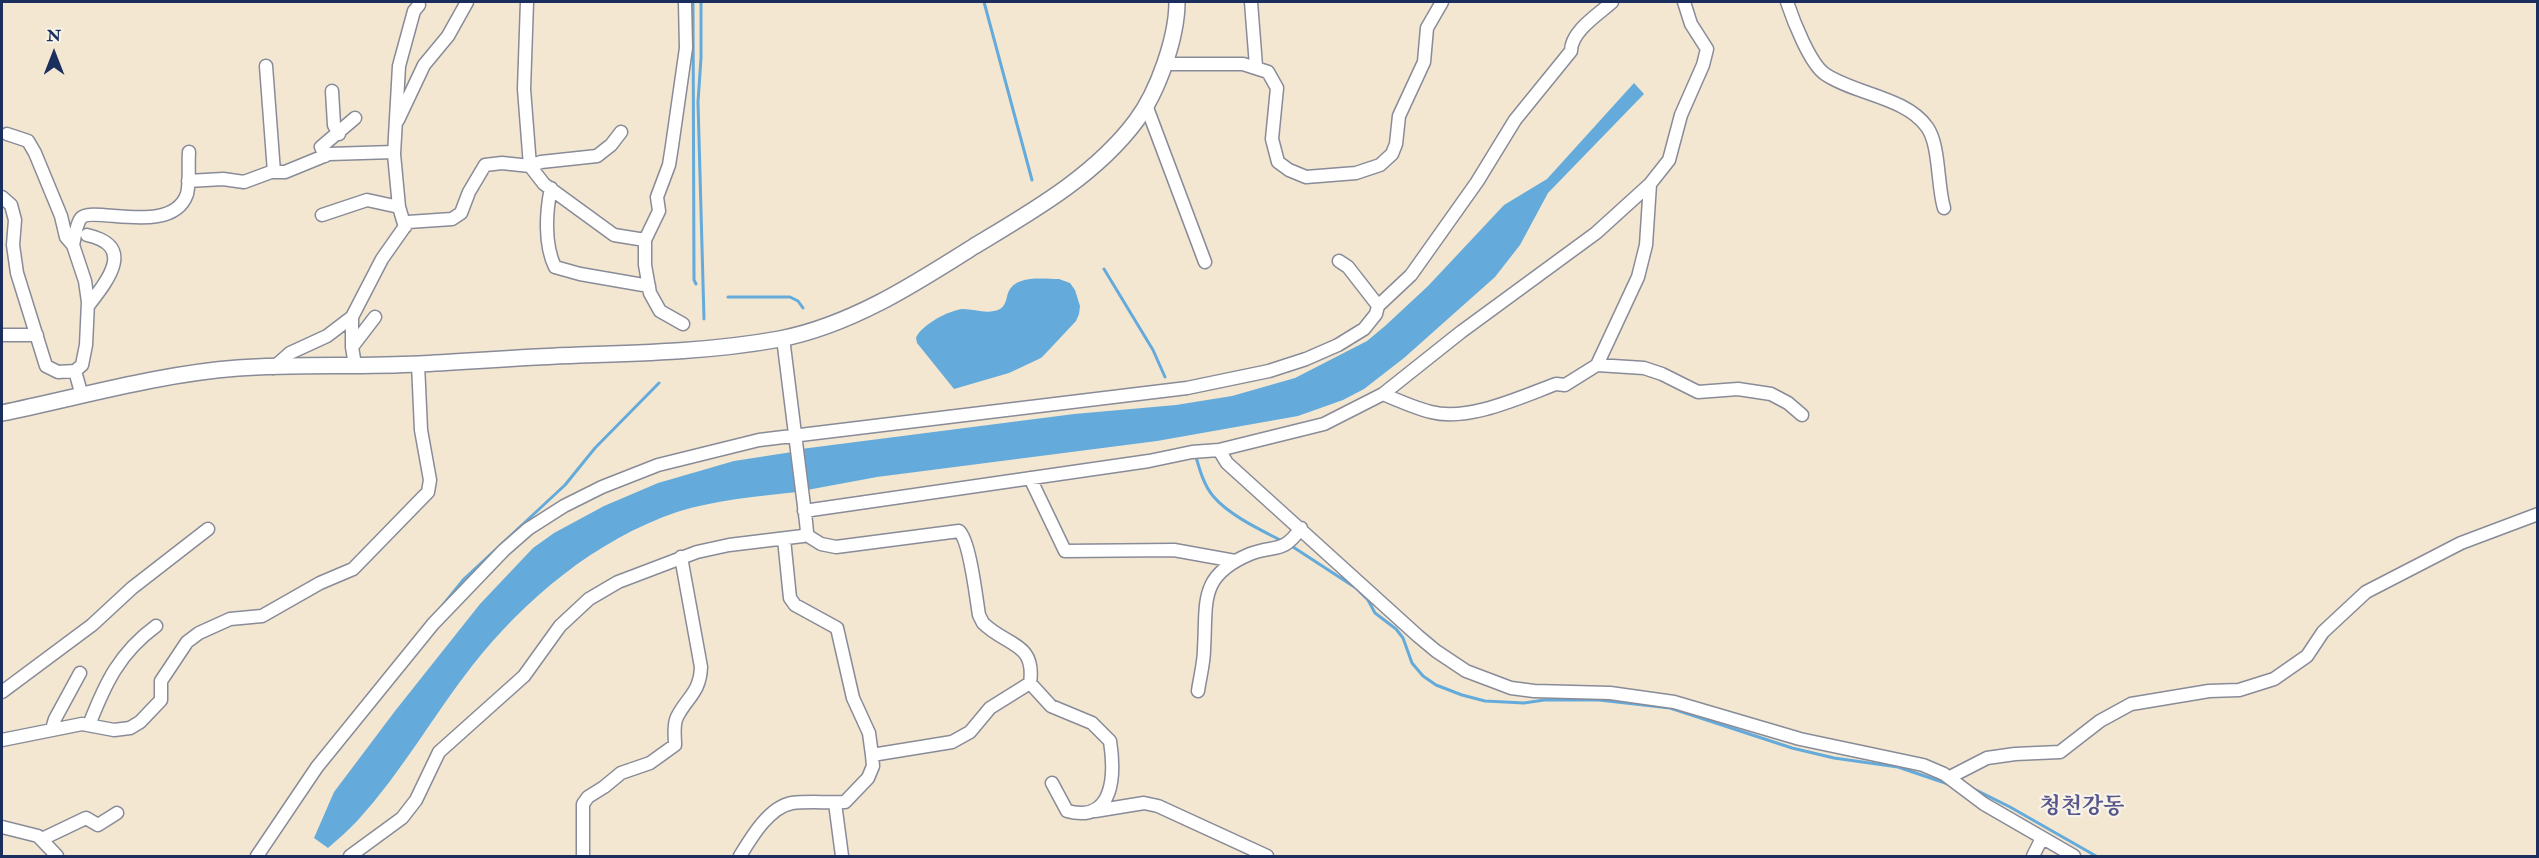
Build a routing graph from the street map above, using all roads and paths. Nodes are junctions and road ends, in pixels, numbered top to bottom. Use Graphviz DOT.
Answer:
graph roads {
  1 [pos="467,2"];
  2 [pos="527,2"];
  3 [pos="685,2"];
  4 [pos="1177,2"];
  5 [pos="1251,2"];
  6 [pos="1442,2"];
  7 [pos="1612,2"];
  8 [pos="1684,2"];
  9 [pos="1787,2"];
  10 [pos="419,5"];
  11 [pos="1164,64"];
  12 [pos="266,66"];
  13 [pos="1256,66"];
  14 [pos="332,91"];
  15 [pos="1146,105"];
  16 [pos="355,118"];
  17 [pos="396,124"];
  18 [pos="621,132"];
  19 [pos="7,134"];
  20 [pos="339,134"];
  21 [pos="189,152"];
  22 [pos="394,152"];
  23 [pos="325,156"];
  24 [pos="530,166"];
  25 [pos="273,172"];
  26 [pos="188,182"];
  27 [pos="1650,184"];
  28 [pos="551,188"];
  29 [pos="2,197"];
  30 [pos="399,207"];
  31 [pos="1944,208"];
  32 [pos="322,215"];
  33 [pos="405,227"];
  34 [pos="87,235"];
  35 [pos="645,240"];
  36 [pos="73,245"];
  37 [pos="1339,261"];
  38 [pos="1205,262"];
  39 [pos="649,286"];
  40 [pos="88,306"];
  41 [pos="1378,306"];
  42 [pos="352,317"];
  43 [pos="375,317"];
  44 [pos="683,324"];
  45 [pos="2,334"];
  46 [pos="37,334"];
  47 [pos="783,338"];
  48 [pos="352,347"];
  49 [pos="418,364"];
  50 [pos="355,365"];
  51 [pos="1597,365"];
  52 [pos="273,368"];
  53 [pos="75,370"];
  54 [pos="1383,394"];
  55 [pos="82,396"];
  56 [pos="2,413"];
  57 [pos="1802,415"];
  58 [pos="795,438"];
  59 [pos="1219,450"];
  60 [pos="1030,478"];
  61 [pos="804,511"];
  62 [pos="2538,514"];
  63 [pos="1301,528"];
  64 [pos="208,529"];
  65 [pos="805,534"];
  66 [pos="784,539"];
  67 [pos="681,557"];
  68 [pos="1235,561"];
  69 [pos="156,627"];
  70 [pos="80,673"];
  71 [pos="1030,683"];
  72 [pos="1198,691"];
  73 [pos="2,692"];
  74 [pos="88,725"];
  75 [pos="52,729"];
  76 [pos="2,740"];
  77 [pos="872,755"];
  78 [pos="1052,783"];
  79 [pos="1958,783"];
  80 [pos="835,803"];
  81 [pos="1095,811"];
  82 [pos="117,813"];
  83 [pos="2,827"];
  84 [pos="753,836"];
  85 [pos="2042,838"];
  86 [pos="42,839"];
  87 [pos="57,856"];
  88 [pos="257,856"];
  89 [pos="350,856"];
  90 [pos="583,856"];
  91 [pos="740,856"];
  92 [pos="750,856"];
  93 [pos="842,856"];
  94 [pos="1267,856"];
  95 [pos="2033,856"];
  96 [pos="2074,856"];
  1 -- 17 [label="street"];
  2 -- 24 [label="street"];
  3 -- 35 [label="street"];
  4 -- 11 [label="main road"];
  5 -- 13 [label="street"];
  6 -- 13 [label="street"];
  7 -- 41 [label="street"];
  8 -- 27 [label="street"];
  9 -- 31 [label="street"];
  10 -- 17 [label="street"];
  11 -- 13 [label="street"];
  11 -- 15 [label="main road"];
  12 -- 25 [label="street"];
  14 -- 20 [label="street"];
  15 -- 38 [label="street"];
  15 -- 47 [label="main road"];
  16 -- 20 [label="street"];
  17 -- 22 [label="street"];
  18 -- 24 [label="street"];
  19 -- 36 [label="street"];
  20 -- 23 [label="street"];
  21 -- 26 [label="street"];
  22 -- 23 [label="street"];
  22 -- 30 [label="street"];
  23 -- 25 [label="street"];
  24 -- 28 [label="street"];
  24 -- 33 [label="street"];
  25 -- 26 [label="street"];
  26 -- 36 [label="street"];
  27 -- 51 [label="street"];
  27 -- 54 [label="street"];
  28 -- 35 [label="street"];
  28 -- 39 [label="street"];
  29 -- 46 [label="street"];
  30 -- 32 [label="street"];
  30 -- 33 [label="street"];
  33 -- 42 [label="street"];
  34 -- 40 [label="street"];
  35 -- 39 [label="street"];
  36 -- 40 [label="street"];
  37 -- 41 [label="street"];
  39 -- 44 [label="street"];
  40 -- 53 [label="street"];
  41 -- 58 [label="street"];
  42 -- 48 [label="street"];
  42 -- 52 [label="street"];
  43 -- 48 [label="street"];
  45 -- 46 [label="street"];
  46 -- 53 [label="street"];
  47 -- 49 [label="main road"];
  47 -- 58 [label="street"];
  48 -- 50 [label="street"];
  49 -- 50 [label="main road"];
  49 -- 74 [label="street"];
  50 -- 52 [label="main road"];
  51 -- 54 [label="street"];
  51 -- 57 [label="street"];
  52 -- 55 [label="main road"];
  53 -- 55 [label="street"];
  54 -- 59 [label="street"];
  55 -- 56 [label="main road"];
  58 -- 61 [label="street"];
  58 -- 88 [label="street"];
  59 -- 60 [label="street"];
  59 -- 63 [label="street"];
  60 -- 61 [label="street"];
  60 -- 68 [label="street"];
  61 -- 65 [label="street"];
  62 -- 79 [label="street"];
  63 -- 68 [label="street"];
  63 -- 79 [label="street"];
  64 -- 73 [label="street"];
  65 -- 66 [label="street"];
  65 -- 71 [label="street"];
  66 -- 67 [label="street"];
  66 -- 77 [label="street"];
  67 -- 89 [label="street"];
  67 -- 90 [label="street"];
  68 -- 72 [label="street"];
  69 -- 74 [label="street"];
  70 -- 75 [label="street"];
  71 -- 77 [label="street"];
  71 -- 81 [label="street"];
  74 -- 75 [label="street"];
  75 -- 76 [label="street"];
  77 -- 80 [label="street"];
  78 -- 81 [label="street"];
  79 -- 85 [label="street"];
  80 -- 84 [label="street"];
  80 -- 93 [label="street"];
  81 -- 94 [label="street"];
  82 -- 86 [label="street"];
  83 -- 86 [label="street"];
  84 -- 91 [label="street"];
  84 -- 92 [label="street"];
  85 -- 95 [label="street"];
  85 -- 96 [label="street"];
  86 -- 87 [label="street"];
}
